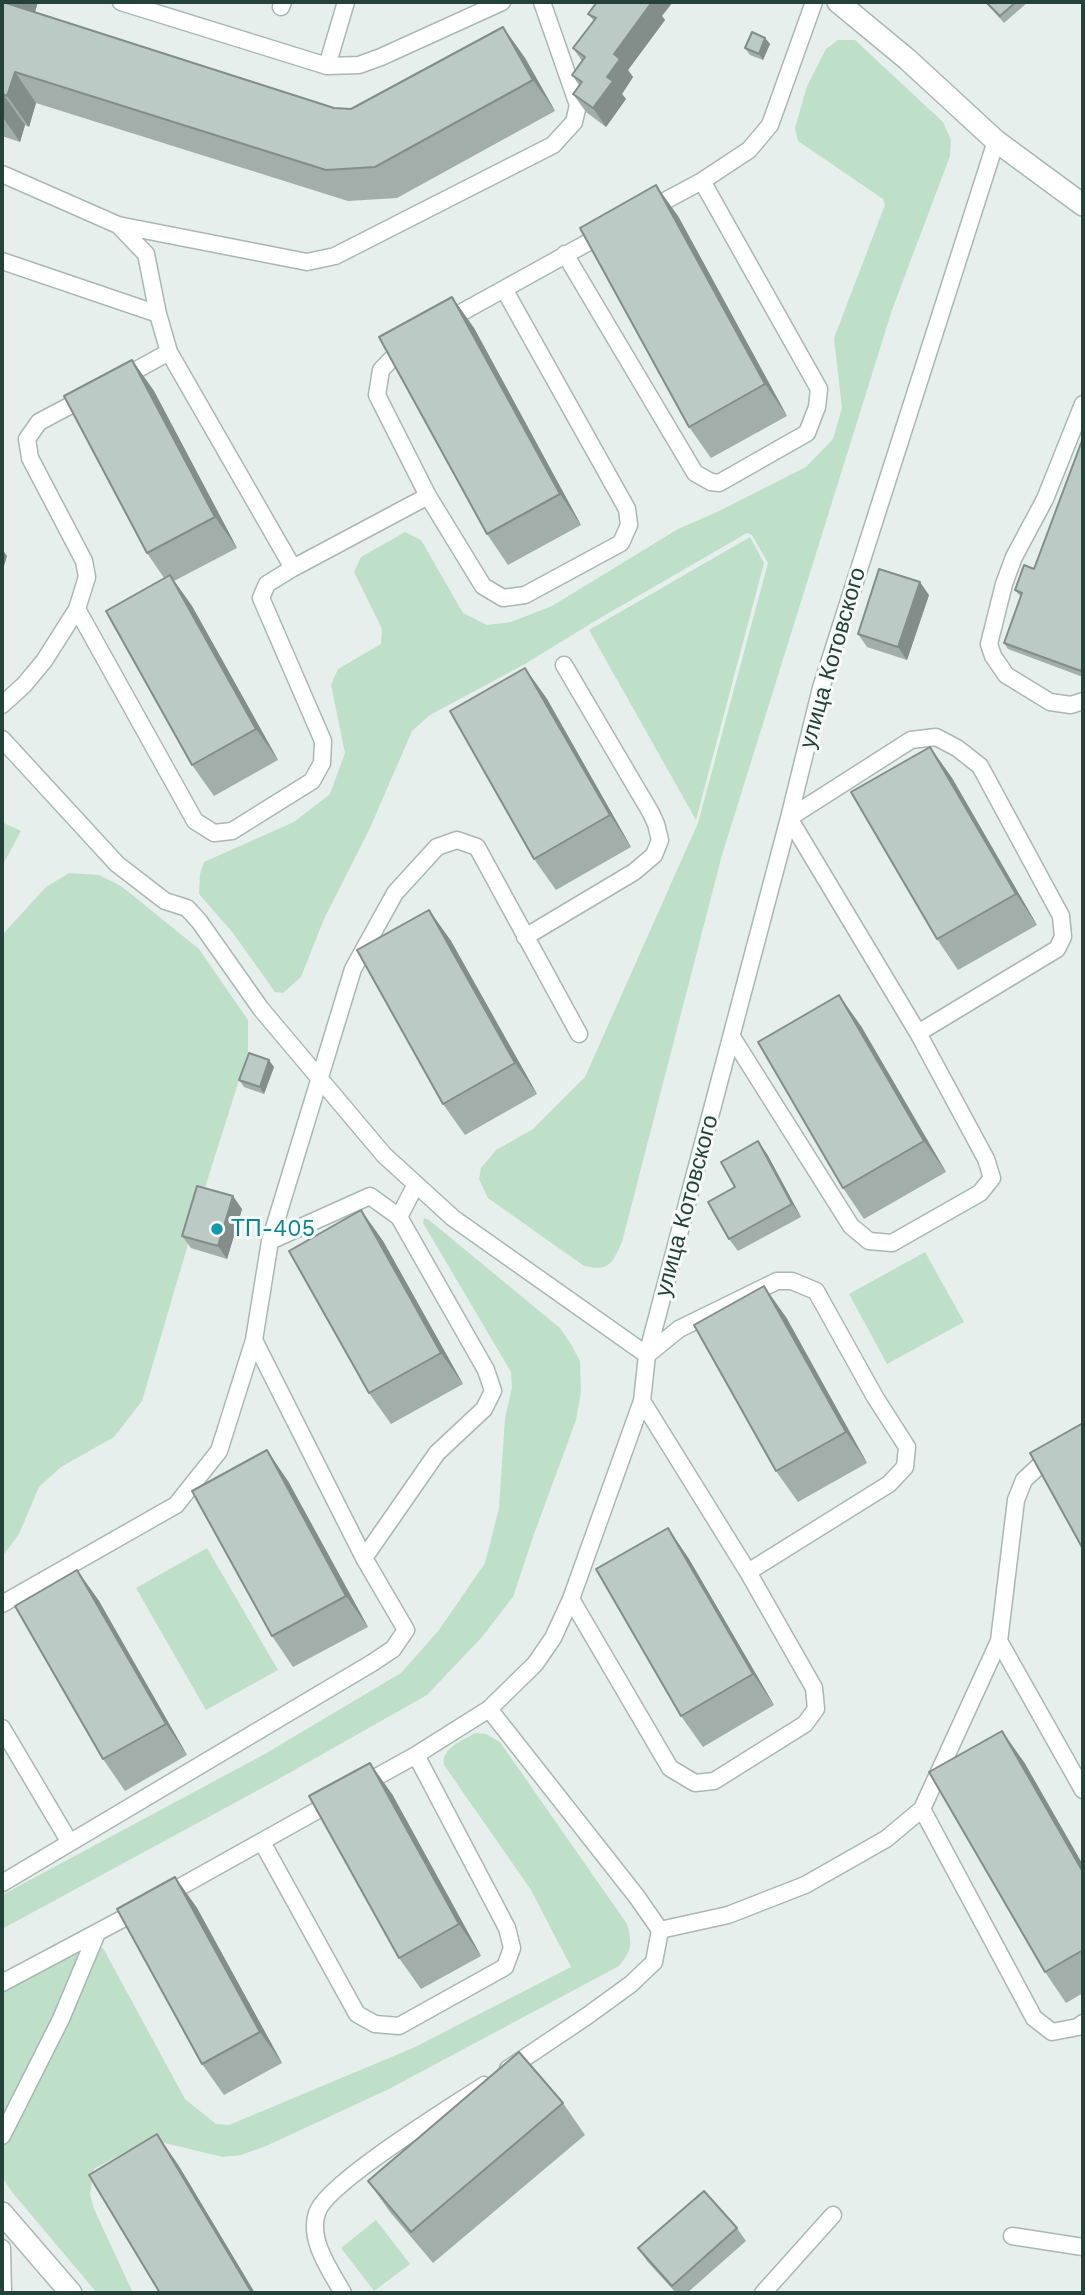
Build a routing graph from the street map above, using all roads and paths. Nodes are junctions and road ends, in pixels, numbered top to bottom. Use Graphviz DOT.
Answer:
graph roads {
  1 [pos="121,2"];
  2 [pos="346,2"];
  3 [pos="502,2"];
  4 [pos="542,2"];
  5 [pos="814,2"];
  6 [pos="838,2"];
  7 [pos="327,66"];
  8 [pos="996,141"];
  9 [pos="2,174"];
  10 [pos="702,181"];
  11 [pos="1083,205"];
  12 [pos="118,225"];
  13 [pos="565,254"];
  14 [pos="2,261"];
  15 [pos="504,289"];
  16 [pos="158,314"];
  17 [pos="169,352"];
  18 [pos="1083,404"];
  19 [pos="428,495"];
  20 [pos="293,568"];
  21 [pos="77,609"];
  22 [pos="564,665"];
  23 [pos="1083,701"];
  24 [pos="2,705"];
  25 [pos="2,739"];
  26 [pos="789,818"];
  27 [pos="525,937"];
  28 [pos="918,1033"];
  29 [pos="579,1034"];
  30 [pos="732,1037"];
  31 [pos="318,1079"];
  32 [pos="415,1186"];
  33 [pos="399,1217"];
  34 [pos="271,1241"];
  35 [pos="254,1340"];
  36 [pos="647,1355"];
  37 [pos="642,1401"];
  38 [pos="1083,1441"];
  39 [pos="364,1558"];
  40 [pos="748,1572"];
  41 [pos="571,1599"];
  42 [pos="2,1604"];
  43 [pos="999,1641"];
  44 [pos="489,1709"];
  45 [pos="2,1728"];
  46 [pos="416,1755"];
  47 [pos="1079,1770"];
  48 [pos="1083,1790"];
  49 [pos="922,1809"];
  50 [pos="69,1841"];
  51 [pos="262,1842"];
  52 [pos="2,1883"];
  53 [pos="660,1930"];
  54 [pos="97,1933"];
  55 [pos="2,1983"];
  56 [pos="1083,2023"];
  57 [pos="2,2136"];
  58 [pos="2,2213"];
  59 [pos="833,2215"];
  60 [pos="1012,2236"];
  61 [pos="1083,2247"];
  62 [pos="2,2248"];
  63 [pos="3,2293"];
  64 [pos="71,2293"];
  65 [pos="343,2293"];
  66 [pos="763,2293"];
  1 -- 7 [label="lane"];
  2 -- 7 [label="lane"];
  3 -- 7 [label="lane"];
  4 -- 12 [label="lane"];
  5 -- 10 [label="lane"];
  6 -- 8 [label="street"];
  8 -- 11 [label="street"];
  8 -- 26 [label="lane, улица Котовского"];
  9 -- 12 [label="lane"];
  10 -- 13 [label="lane"];
  10 -- 13 [label="lane"];
  12 -- 16 [label="lane"];
  13 -- 15 [label="lane"];
  14 -- 16 [label="lane"];
  15 -- 19 [label="lane"];
  15 -- 19 [label="lane"];
  16 -- 17 [label="lane"];
  17 -- 20 [label="lane"];
  17 -- 21 [label="lane"];
  18 -- 23 [label="lane"];
  19 -- 20 [label="lane"];
  20 -- 21 [label="lane"];
  21 -- 24 [label="lane"];
  22 -- 27 [label="lane"];
  25 -- 31 [label="lane"];
  26 -- 28 [label="lane"];
  26 -- 28 [label="lane"];
  26 -- 30 [label="lane, улица Котовского"];
  27 -- 29 [label="lane"];
  27 -- 31 [label="lane"];
  28 -- 30 [label="lane"];
  30 -- 36 [label="lane, улица Котовского"];
  31 -- 32 [label="lane"];
  31 -- 34 [label="lane"];
  32 -- 33 [label="lane"];
  32 -- 36 [label="lane"];
  33 -- 34 [label="lane"];
  33 -- 39 [label="lane"];
  34 -- 35 [label="lane"];
  35 -- 39 [label="lane"];
  35 -- 42 [label="lane"];
  36 -- 37 [label="lane, улица Котовского"];
  36 -- 40 [label="lane"];
  37 -- 40 [label="lane"];
  37 -- 41 [label="lane, улица Котовского"];
  38 -- 43 [label="lane"];
  39 -- 50 [label="lane"];
  40 -- 41 [label="lane"];
  41 -- 44 [label="lane, улица Котовского"];
  43 -- 47 [label="lane"];
  43 -- 49 [label="lane"];
  44 -- 46 [label="lane, улица Котовского"];
  44 -- 53 [label="lane"];
  45 -- 50 [label="lane"];
  46 -- 51 [label="lane, улица Котовского"];
  46 -- 51 [label="lane"];
  47 -- 48 [label="lane"];
  49 -- 53 [label="lane"];
  49 -- 56 [label="lane"];
  50 -- 52 [label="lane"];
  51 -- 54 [label="lane, улица Котовского"];
  53 -- 65 [label="lane"];
  54 -- 55 [label="lane, улица Котовского"];
  54 -- 57 [label="lane"];
  58 -- 64 [label="street"];
  59 -- 66 [label="lane"];
  60 -- 61 [label="lane"];
  62 -- 63 [label="lane"];
}
